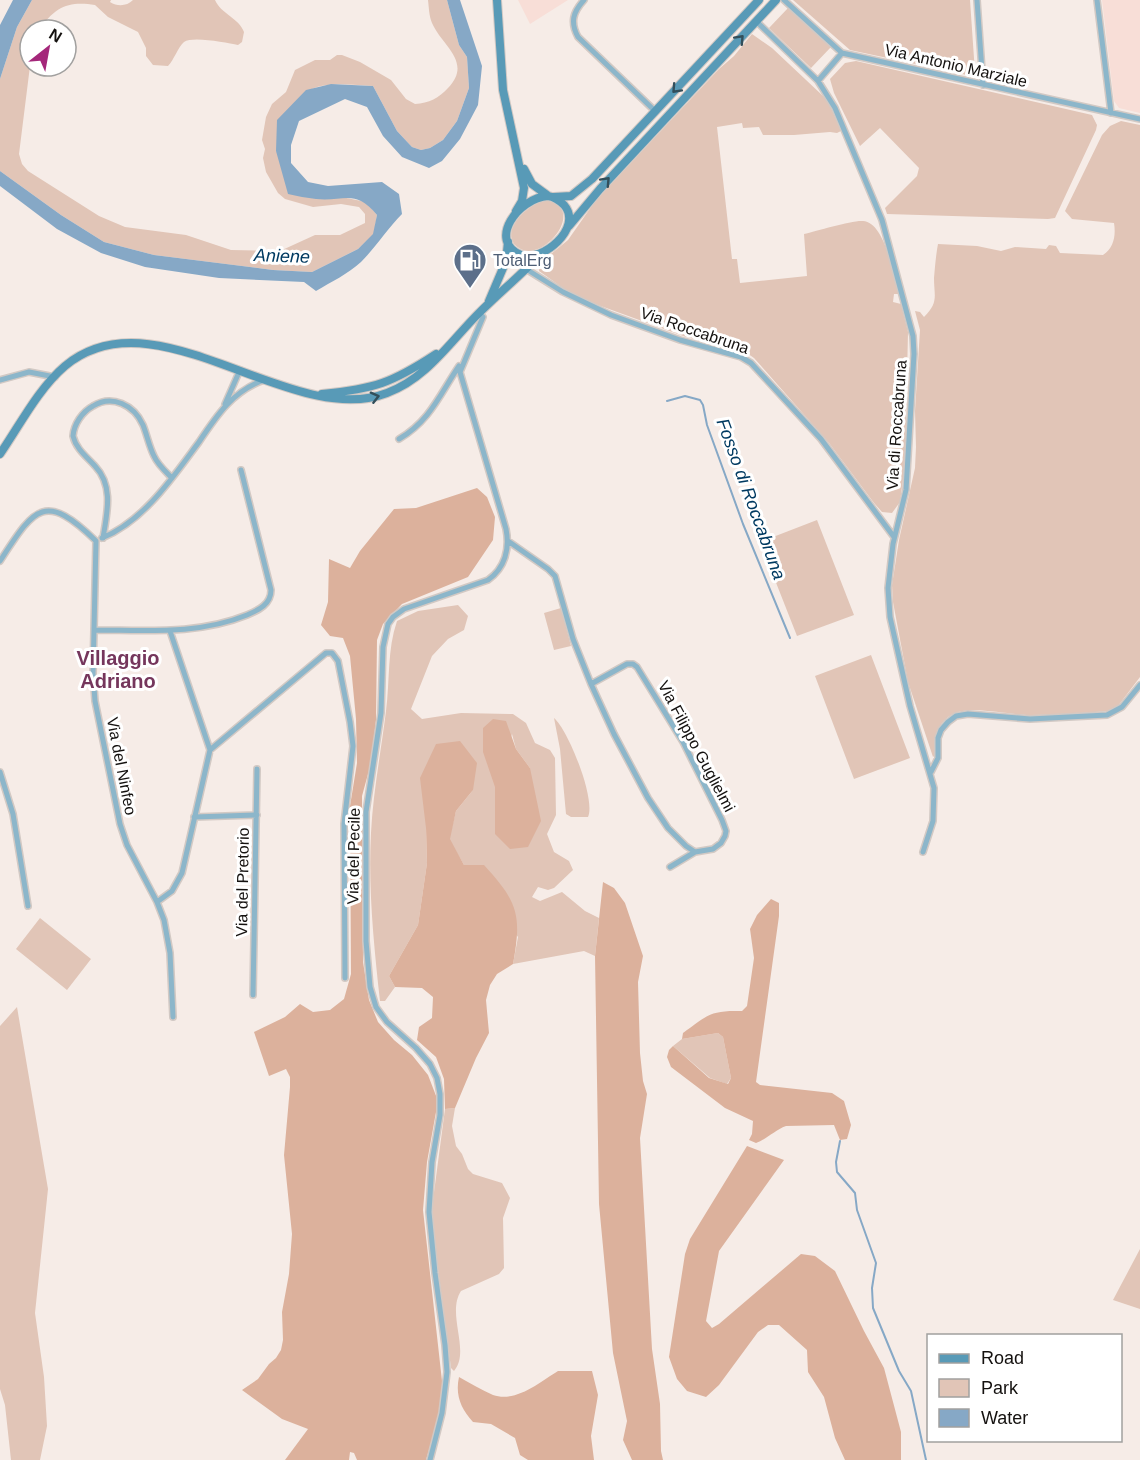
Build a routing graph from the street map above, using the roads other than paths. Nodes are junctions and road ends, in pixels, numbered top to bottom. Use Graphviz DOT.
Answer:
graph roads {
  1 [pos="497,0"];
  2 [pos="584,0"];
  3 [pos="759,0"];
  4 [pos="776,0"];
  5 [pos="784,0"];
  6 [pos="977,0"];
  7 [pos="1097,0"];
  8 [pos="756,21"];
  9 [pos="842,53"];
  10 [pos="818,81"];
  11 [pos="983,85"];
  12 [pos="655,111"];
  13 [pos="1111,113"];
  14 [pos="1140,119"];
  15 [pos="519,159"];
  16 [pos="551,196"];
  17 [pos="516,211"];
  18 [pos="569,226"];
  19 [pos="508,242"];
  20 [pos="514,251"];
  21 [pos="541,254"];
  22 [pos="526,269"];
  23 [pos="487,305"];
  24 [pos="479,313"];
  25 [pos="464,360"];
  26 [pos="240,370"];
  27 [pos="55,377"];
  28 [pos="266,379"];
  29 [pos="0,380"];
  30 [pos="225,405"];
  31 [pos="399,438"];
  32 [pos="0,454"];
  33 [pos="242,470"];
  34 [pos="172,478"];
  35 [pos="894,537"];
  36 [pos="104,538"];
  37 [pos="96,541"];
  38 [pos="508,541"];
  39 [pos="0,561"];
  40 [pos="94,630"];
  41 [pos="170,631"];
  42 [pos="591,684"];
  43 [pos="1140,685"];
  44 [pos="210,750"];
  45 [pos="257,769"];
  46 [pos="0,772"];
  47 [pos="931,772"];
  48 [pos="257,814"];
  49 [pos="194,817"];
  50 [pos="695,852"];
  51 [pos="923,852"];
  52 [pos="670,867"];
  53 [pos="157,902"];
  54 [pos="28,906"];
  55 [pos="345,978"];
  56 [pos="253,995"];
  57 [pos="173,1017"];
  58 [pos="430,1460"];
  1 -- 15 [label="main road"];
  2 -- 12 [label="street"];
  3 -- 12 [label="main road, one-way"];
  4 -- 8 [label="main road"];
  5 -- 9 [label="street, Via Antonio Marziale"];
  6 -- 11 [label="street"];
  7 -- 13 [label="street"];
  8 -- 10 [label="street, Via di Roccabruna"];
  18 -- 8 [label="main road, one-way"];
  9 -- 10 [label="street"];
  9 -- 11 [label="street, Via Antonio Marziale"];
  10 -- 35 [label="street, Via di Roccabruna"];
  11 -- 13 [label="street, Via Antonio Marziale"];
  12 -- 16 [label="main road"];
  13 -- 14 [label="street, Via Antonio Marziale"];
  15 -- 16 [label="main road"];
  15 -- 17 [label="main road"];
  16 -- 17 [label="main road"];
  16 -- 18 [label="main road"];
  17 -- 19 [label="main road"];
  18 -- 21 [label="main road"];
  19 -- 20 [label="main road"];
  19 -- 23 [label="main road"];
  20 -- 21 [label="main road"];
  20 -- 22 [label="street"];
  21 -- 22 [label="main road"];
  22 -- 23 [label="main road"];
  22 -- 35 [label="street, Via Roccabruna"];
  23 -- 24 [label="main road"];
  24 -- 25 [label="street"];
  24 -- 28 [label="main road"];
  25 -- 31 [label="street"];
  25 -- 38 [label="street"];
  26 -- 27 [label="main road"];
  26 -- 28 [label="main road"];
  26 -- 30 [label="street"];
  27 -- 29 [label="street"];
  27 -- 32 [label="main road"];
  28 -- 30 [label="street"];
  30 -- 34 [label="street"];
  33 -- 41 [label="street"];
  34 -- 36 [label="street"];
  34 -- 36 [label="street"];
  35 -- 47 [label="street, Via di Roccabruna"];
  36 -- 37 [label="street"];
  37 -- 39 [label="street"];
  37 -- 40 [label="street, Via del Ninfeo"];
  38 -- 42 [label="street"];
  38 -- 58 [label="street, Via del Pecile"];
  40 -- 41 [label="street"];
  40 -- 53 [label="street, Via del Ninfeo"];
  41 -- 44 [label="street"];
  42 -- 50 [label="street"];
  42 -- 50 [label="street, Via Filippo Guglielmi"];
  43 -- 47 [label="street"];
  44 -- 49 [label="street"];
  44 -- 55 [label="street, Via del Pecile"];
  45 -- 48 [label="street, Via del Pretorio"];
  46 -- 54 [label="street"];
  47 -- 51 [label="street, Via di Roccabruna"];
  48 -- 49 [label="street"];
  48 -- 56 [label="street, Via del Pretorio"];
  49 -- 53 [label="street"];
  50 -- 52 [label="street"];
  53 -- 57 [label="street, Via del Ninfeo"];
}
